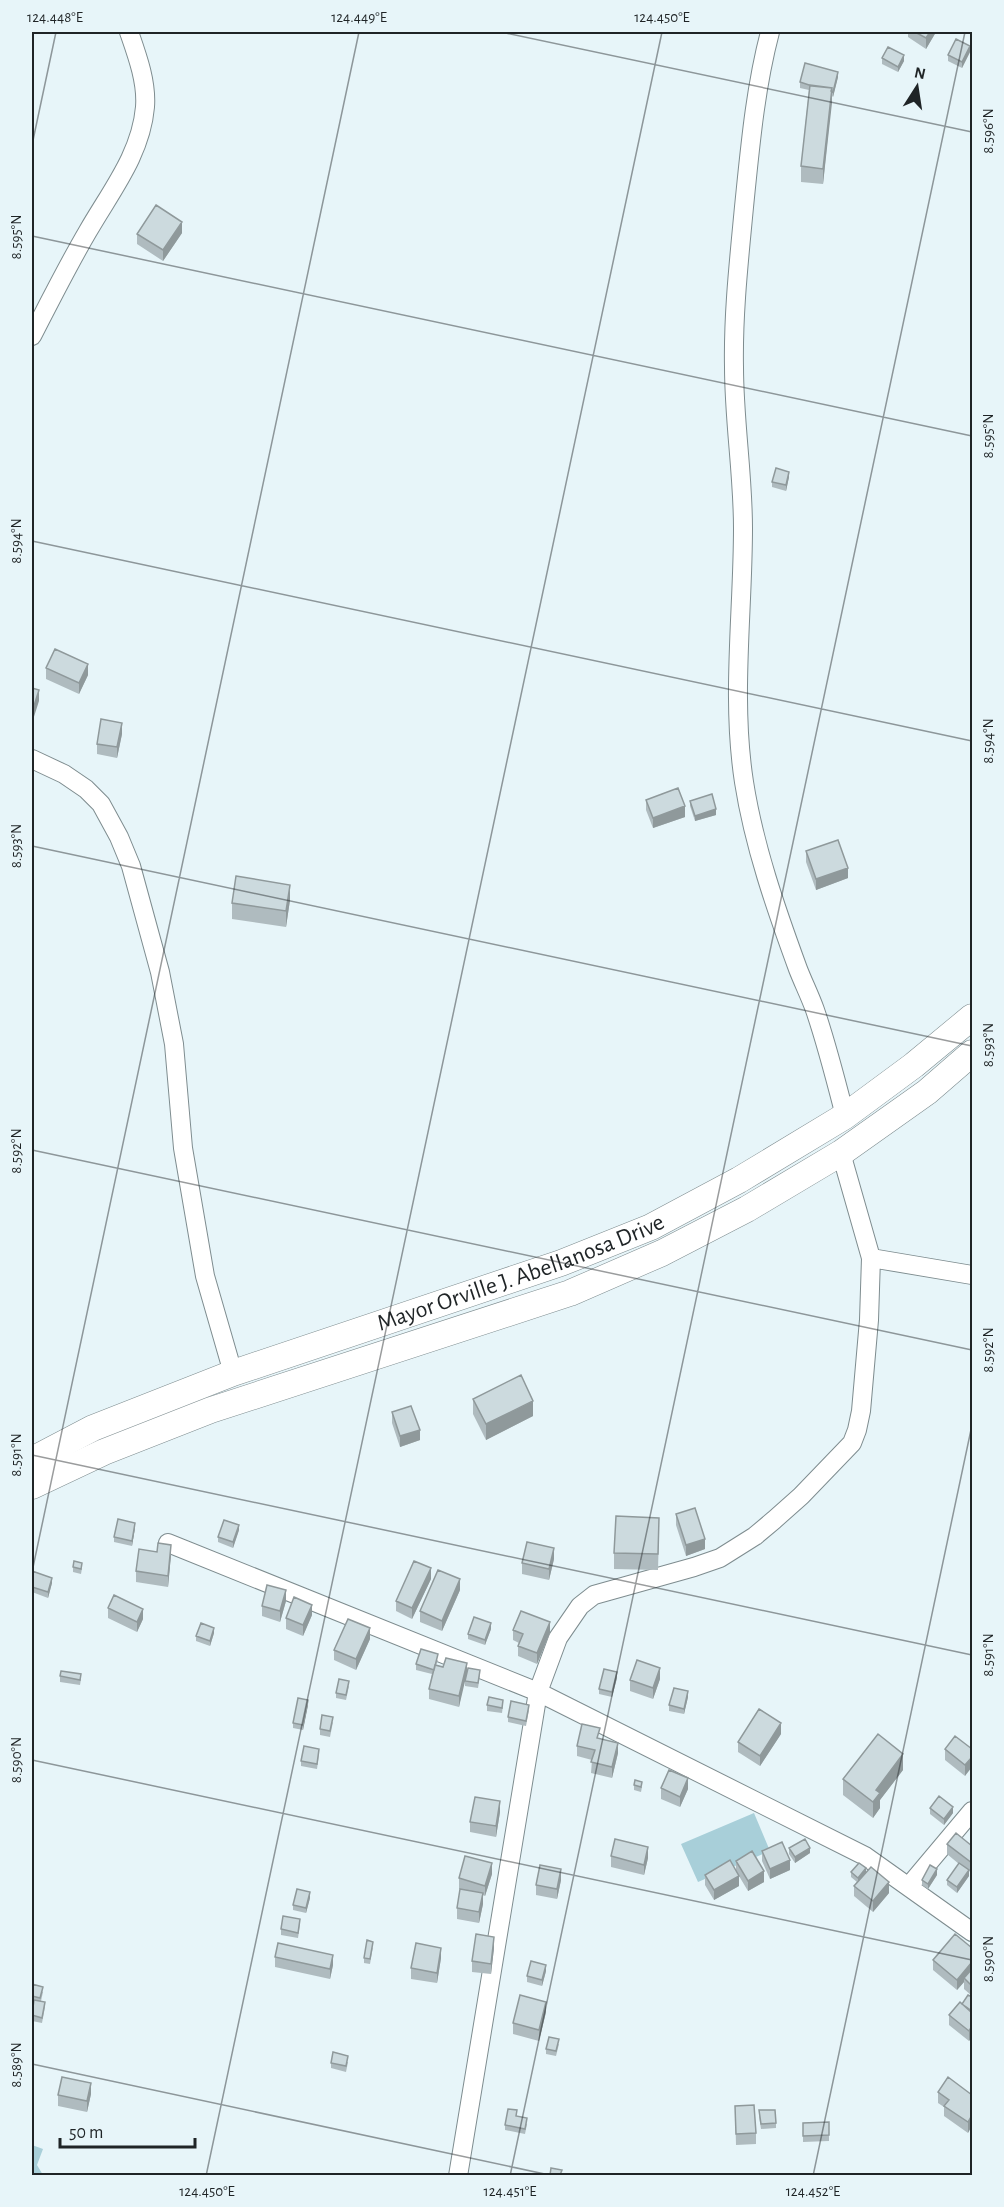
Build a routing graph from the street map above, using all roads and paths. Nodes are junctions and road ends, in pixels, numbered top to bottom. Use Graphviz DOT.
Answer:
graph roads {
  1 [pos="129,32"];
  2 [pos="770,32"];
  3 [pos="32,336"];
  4 [pos="32,759"];
  5 [pos="972,1017"];
  6 [pos="972,1053"];
  7 [pos="845,1116"];
  8 [pos="841,1153"];
  9 [pos="871,1258"];
  10 [pos="561,1263"];
  11 [pos="972,1275"];
  12 [pos="570,1293"];
  13 [pos="233,1373"];
  14 [pos="32,1460"];
  15 [pos="32,1486"];
  16 [pos="168,1543"];
  17 [pos="538,1692"];
  18 [pos="972,1811"];
  19 [pos="909,1886"];
  20 [pos="972,1932"];
  21 [pos="458,2175"];
  1 -- 3 [label="street"];
  2 -- 7 [label="street"];
  4 -- 13 [label="street"];
  5 -- 7 [label="main road, Mayor Orville J. Abellanosa Drive"];
  6 -- 8 [label="main road, Mayor Orville J. Abellanosa Drive"];
  7 -- 10 [label="main road, Mayor Orville J. Abellanosa Drive"];
  8 -- 9 [label="street"];
  8 -- 12 [label="main road, Mayor Orville J. Abellanosa Drive"];
  9 -- 11 [label="street"];
  9 -- 17 [label="street"];
  10 -- 12 [label="main road"];
  10 -- 13 [label="main road, Mayor Orville J. Abellanosa Drive"];
  12 -- 15 [label="main road, Mayor Orville J. Abellanosa Drive"];
  13 -- 14 [label="main road, Mayor Orville J. Abellanosa Drive"];
  16 -- 17 [label="street"];
  17 -- 19 [label="street"];
  17 -- 21 [label="street"];
  18 -- 19 [label="street"];
  19 -- 20 [label="street"];
}
